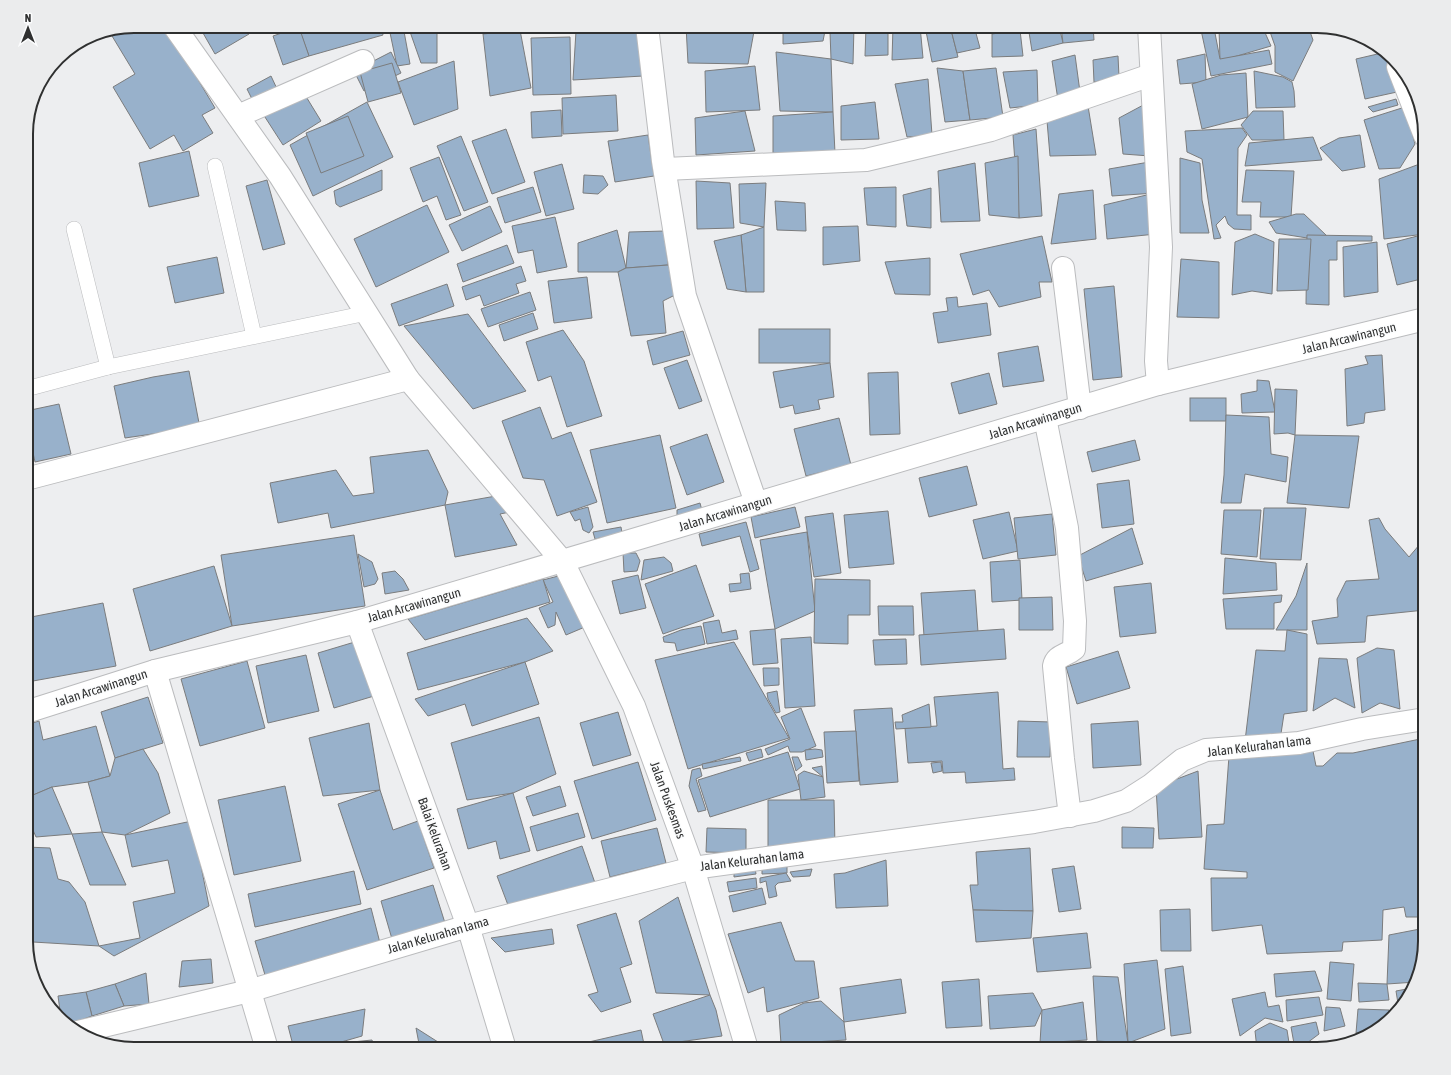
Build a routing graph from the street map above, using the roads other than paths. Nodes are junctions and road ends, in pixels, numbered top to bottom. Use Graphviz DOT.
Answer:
graph roads {
  1 [pos="179,33"];
  2 [pos="648,33"];
  3 [pos="1149,33"];
  4 [pos="363,61"];
  5 [pos="1151,75"];
  6 [pos="1405,84"];
  7 [pos="1416,112"];
  8 [pos="238,116"];
  9 [pos="215,166"];
  10 [pos="665,169"];
  11 [pos="74,229"];
  12 [pos="1063,268"];
  13 [pos="367,313"];
  14 [pos="1418,321"];
  15 [pos="254,336"];
  16 [pos="108,367"];
  17 [pos="408,379"];
  18 [pos="1158,384"];
  19 [pos="33,387"];
  20 [pos="1080,408"];
  21 [pos="1045,418"];
  22 [pos="33,477"];
  23 [pos="756,504"];
  24 [pos="563,562"];
  25 [pos="357,622"];
  26 [pos="155,671"];
  27 [pos="33,710"];
  28 [pos="1418,720"];
  29 [pos="1070,816"];
  30 [pos="693,868"];
  31 [pos="468,926"];
  32 [pos="249,991"];
  33 [pos="87,1030"];
  34 [pos="266,1042"];
  35 [pos="503,1042"];
  36 [pos="745,1042"];
  1 -- 8 [label="street, Jalan Puskesmas"];
  2 -- 10 [label="street"];
  3 -- 5 [label="street"];
  4 -- 8 [label="street"];
  5 -- 10 [label="street"];
  5 -- 18 [label="street"];
  6 -- 7 [label="street"];
  8 -- 13 [label="street, Jalan Puskesmas"];
  9 -- 15 [label="lane"];
  10 -- 23 [label="street"];
  11 -- 16 [label="lane"];
  12 -- 20 [label="street"];
  13 -- 15 [label="lane"];
  13 -- 17 [label="street, Jalan Puskesmas"];
  14 -- 18 [label="street, Jalan Arcawinangun"];
  15 -- 16 [label="lane"];
  16 -- 19 [label="lane"];
  17 -- 22 [label="street"];
  17 -- 24 [label="street, Jalan Puskesmas"];
  18 -- 20 [label="street, Jalan Arcawinangun"];
  20 -- 21 [label="street, Jalan Arcawinangun"];
  21 -- 23 [label="street, Jalan Arcawinangun"];
  21 -- 29 [label="street"];
  23 -- 24 [label="street, Jalan Arcawinangun"];
  24 -- 25 [label="street, Jalan Arcawinangun"];
  24 -- 30 [label="street, Jalan Puskesmas"];
  25 -- 26 [label="street, Jalan Arcawinangun"];
  25 -- 31 [label="street, Balai Kelurahan"];
  26 -- 27 [label="street, Jalan Arcawinangun"];
  26 -- 32 [label="street"];
  28 -- 29 [label="street, Jalan Kelurahan lama"];
  29 -- 30 [label="street, Jalan Kelurahan lama"];
  30 -- 31 [label="street, Jalan Kelurahan lama"];
  30 -- 36 [label="street, Jalan Puskesmas"];
  31 -- 32 [label="street, Jalan Kelurahan lama"];
  31 -- 35 [label="street, Balai Kelurahan"];
  32 -- 33 [label="street, Jalan Kelurahan lama"];
  32 -- 34 [label="street"];
}
